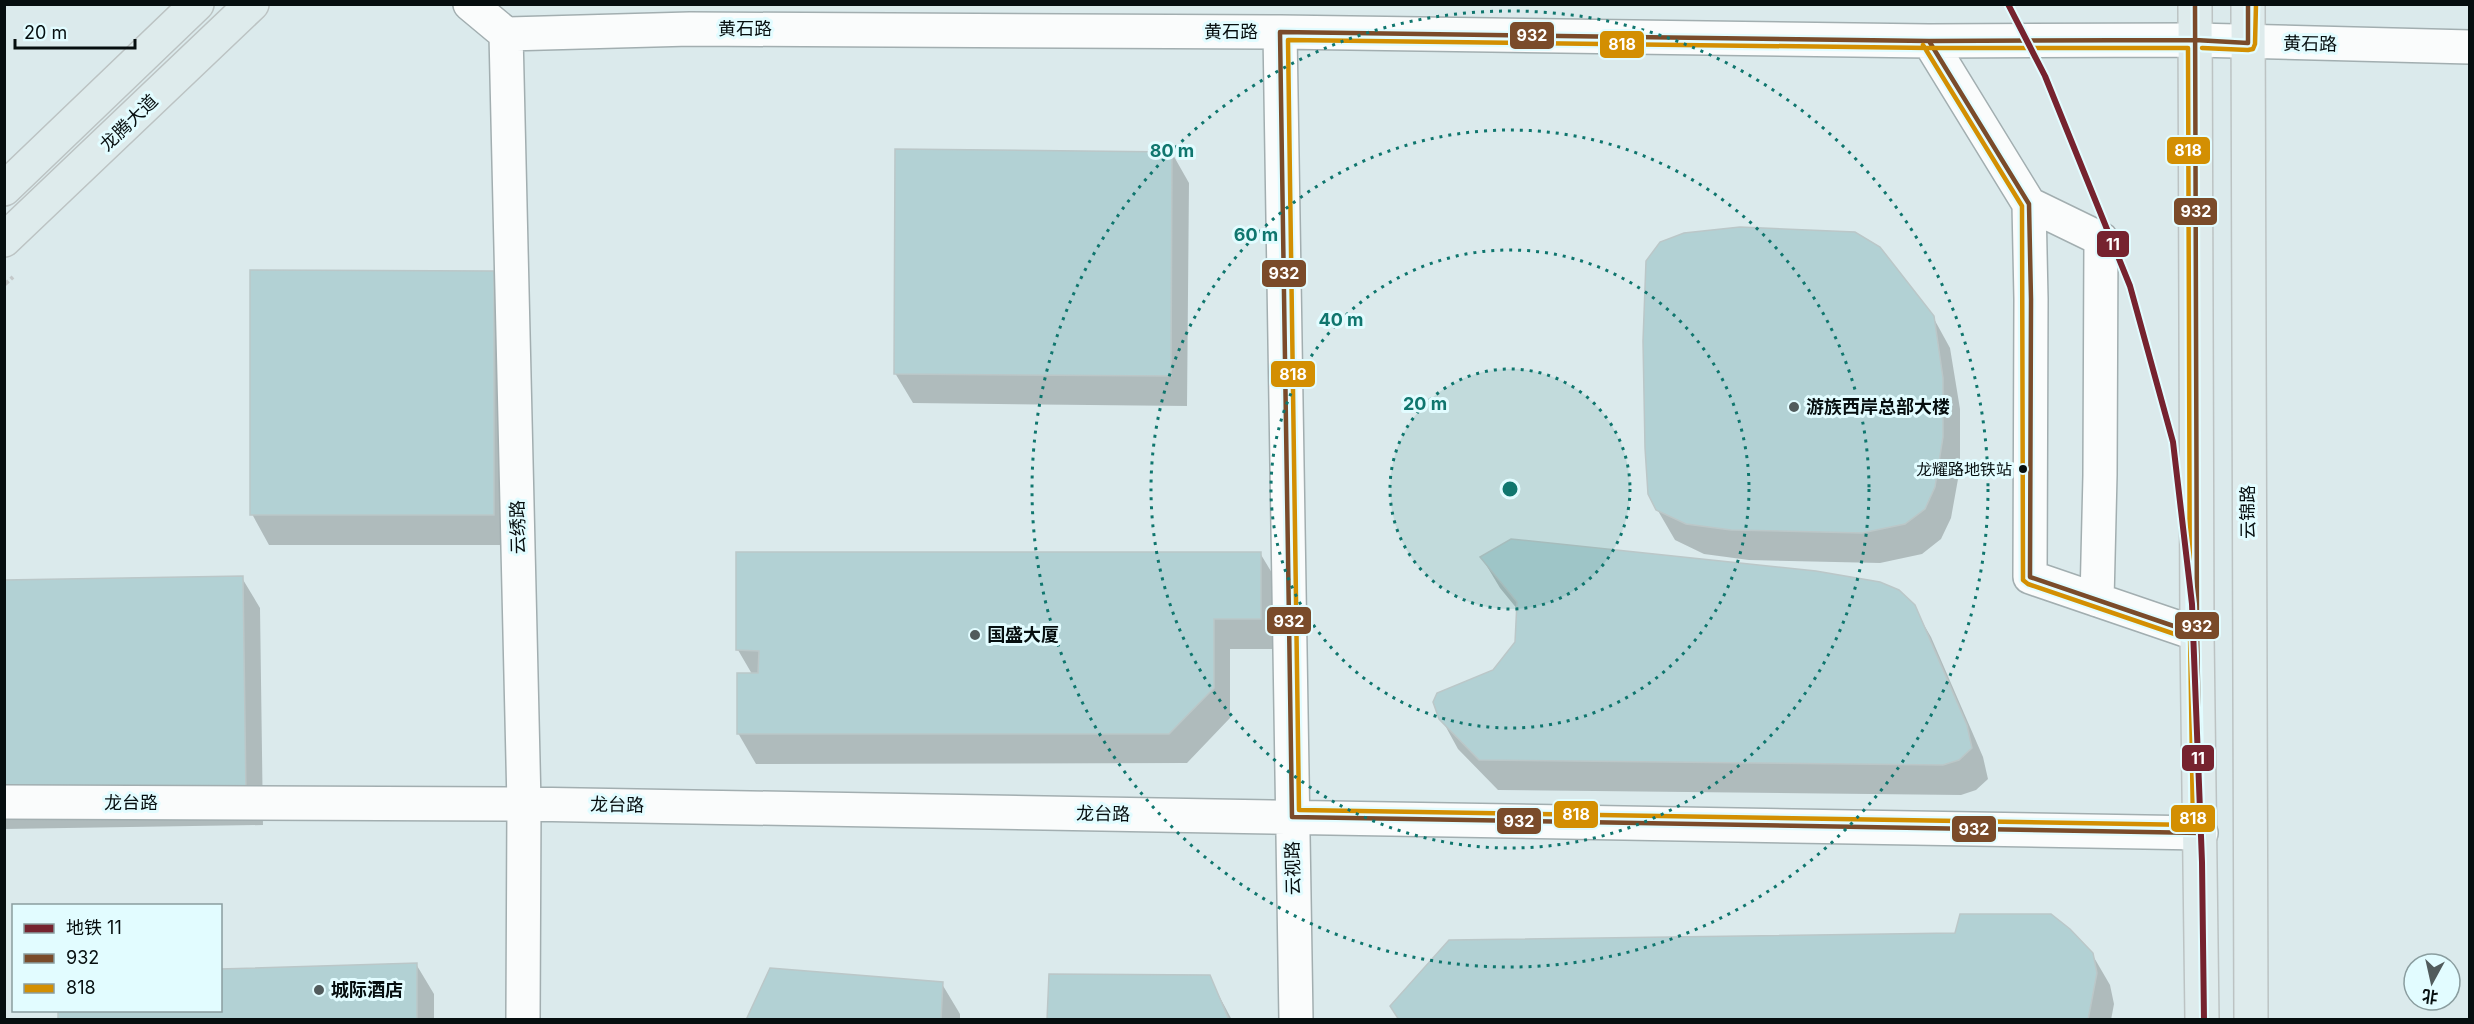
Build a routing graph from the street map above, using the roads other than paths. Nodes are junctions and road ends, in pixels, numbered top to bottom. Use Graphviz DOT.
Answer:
graph roads {
  1 [pos="197,4"];
  2 [pos="252,4"];
  3 [pos="470,4"];
  4 [pos="2195,4"];
  5 [pos="2248,4"];
  6 [pos="1280,32"];
  7 [pos="506,34"];
  8 [pos="1929,40"];
  9 [pos="2195,40"];
  10 [pos="2248,43"];
  11 [pos="2455,47"];
  12 [pos="4,189"];
  13 [pos="2029,204"];
  14 [pos="4,240"];
  15 [pos="2097,600"];
  16 [pos="2196,634"];
  17 [pos="4,802"];
  18 [pos="524,804"];
  19 [pos="1292,817"];
  20 [pos="2201,833"];
  21 [pos="523,1020"];
  22 [pos="1296,1020"];
  23 [pos="2202,1020"];
  24 [pos="2251,1020"];
  1 -- 12 [label="main road"];
  2 -- 14 [label="main road, 龙腾大道"];
  3 -- 7 [label="street"];
  4 -- 9 [label="main road"];
  5 -- 10 [label="main road, 云锦路"];
  6 -- 7 [label="street, 黄石路"];
  6 -- 8 [label="street, 黄石路"];
  6 -- 19 [label="street, 云视路"];
  7 -- 18 [label="street, 云绣路"];
  8 -- 9 [label="street, 黄石路"];
  8 -- 13 [label="street"];
  9 -- 10 [label="street, 黄石路"];
  9 -- 16 [label="main road"];
  10 -- 11 [label="street, 黄石路"];
  10 -- 24 [label="main road, 云锦路"];
  13 -- 15 [label="street"];
  13 -- 15 [label="street"];
  15 -- 16 [label="street"];
  16 -- 20 [label="main road"];
  17 -- 18 [label="street, 龙台路"];
  18 -- 19 [label="street, 龙台路"];
  18 -- 21 [label="street, 云绣路"];
  19 -- 20 [label="street, 龙台路"];
  19 -- 22 [label="street, 云视路"];
  20 -- 23 [label="main road"];
}
